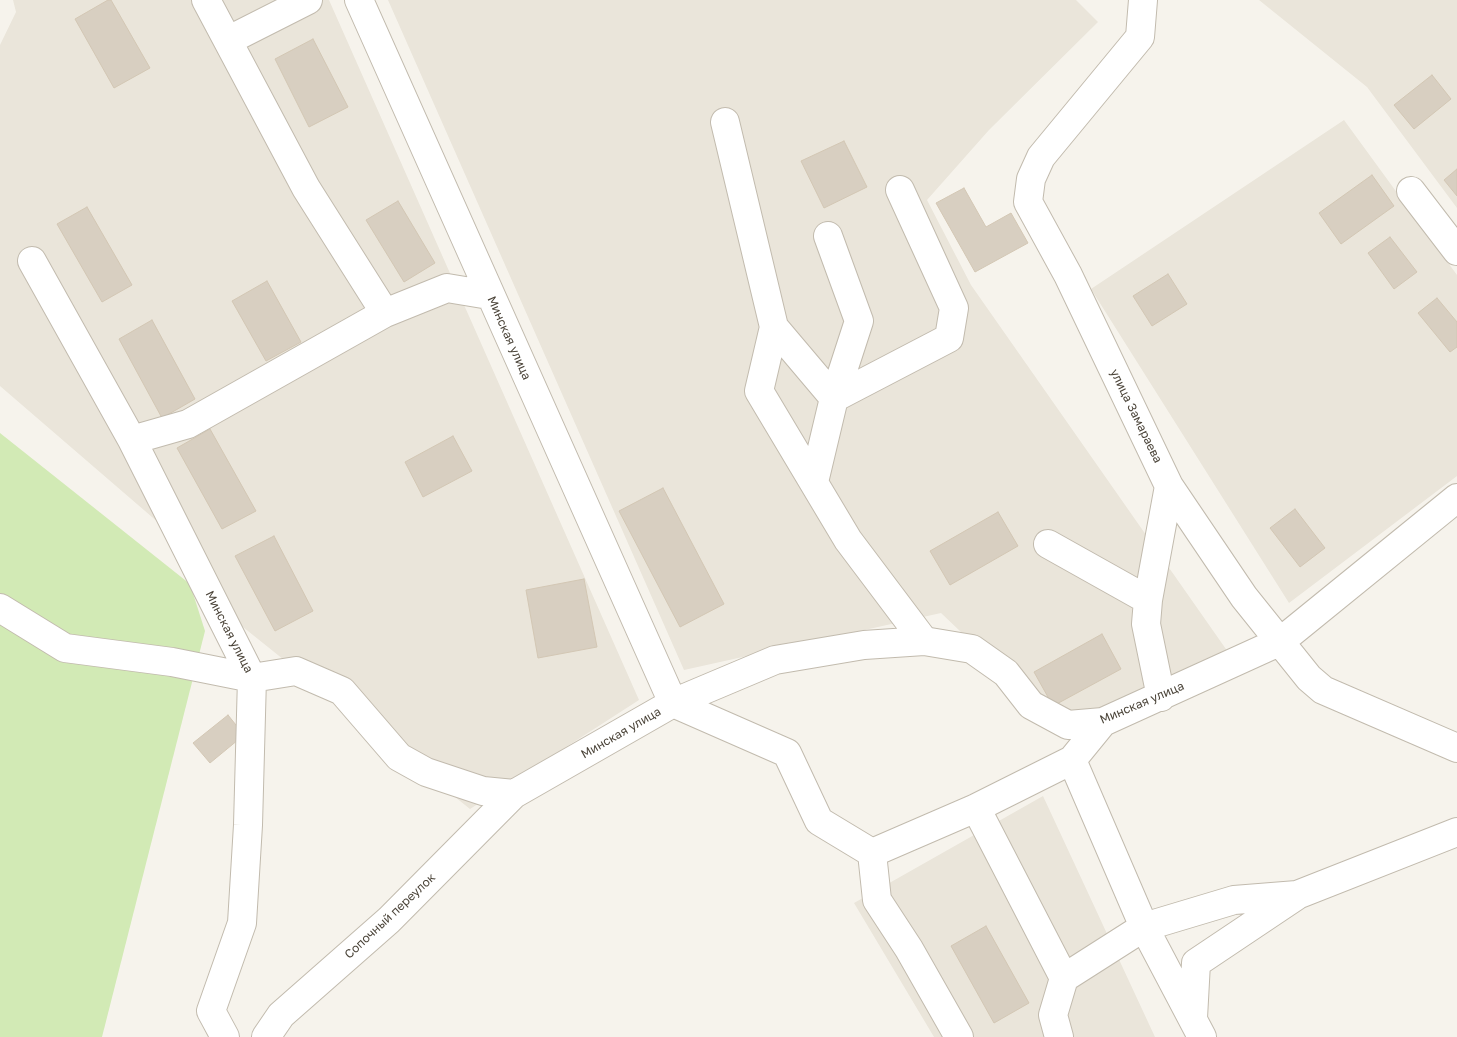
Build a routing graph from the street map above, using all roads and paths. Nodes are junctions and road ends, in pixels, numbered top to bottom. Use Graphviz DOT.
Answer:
graph roads {
  1 [pos="206,0"];
  2 [pos="308,0"];
  3 [pos="359,0"];
  4 [pos="1143,0"];
  5 [pos="229,40"];
  6 [pos="725,122"];
  7 [pos="900,190"];
  8 [pos="1411,190"];
  9 [pos="828,236"];
  10 [pos="1457,251"];
  11 [pos="32,261"];
  12 [pos="489,294"];
  13 [pos="385,313"];
  14 [pos="774,327"];
  15 [pos="834,398"];
  16 [pos="132,440"];
  17 [pos="814,482"];
  18 [pos="1169,486"];
  19 [pos="1457,498"];
  20 [pos="1048,544"];
  21 [pos="1148,600"];
  22 [pos="0,608"];
  23 [pos="924,641"];
  24 [pos="1281,641"];
  25 [pos="252,678"];
  26 [pos="1161,697"];
  27 [pos="673,703"];
  28 [pos="1103,722"];
  29 [pos="1457,748"];
  30 [pos="1072,760"];
  31 [pos="514,794"];
  32 [pos="976,808"];
  33 [pos="1457,832"];
  34 [pos="872,853"];
  35 [pos="1297,895"];
  36 [pos="1144,927"];
  37 [pos="1064,978"];
  38 [pos="1197,1027"];
  39 [pos="224,1037"];
  40 [pos="266,1037"];
  41 [pos="959,1037"];
  42 [pos="1060,1037"];
  1 -- 5 [label="street"];
  2 -- 5 [label="street"];
  3 -- 12 [label="street, Минская улица"];
  4 -- 18 [label="street, улица Замараева"];
  5 -- 13 [label="street"];
  6 -- 14 [label="street"];
  7 -- 15 [label="street"];
  8 -- 10 [label="street"];
  9 -- 15 [label="street"];
  11 -- 16 [label="street, Минская улица"];
  12 -- 13 [label="street"];
  12 -- 27 [label="street, Минская улица"];
  13 -- 16 [label="street"];
  14 -- 15 [label="street"];
  14 -- 17 [label="street"];
  15 -- 17 [label="street"];
  16 -- 25 [label="street, Минская улица"];
  17 -- 23 [label="street"];
  18 -- 21 [label="street"];
  18 -- 24 [label="street, улица Замараева"];
  19 -- 24 [label="street, Минская улица"];
  20 -- 21 [label="street"];
  21 -- 26 [label="street"];
  22 -- 25 [label="street"];
  23 -- 27 [label="street, Минская улица"];
  23 -- 28 [label="street, Минская улица"];
  24 -- 26 [label="street, Минская улица"];
  24 -- 29 [label="street, улица Замараева"];
  25 -- 31 [label="street, Минская улица"];
  25 -- 39 [label="street"];
  26 -- 28 [label="street, Минская улица"];
  27 -- 31 [label="street, Минская улица"];
  27 -- 34 [label="street"];
  28 -- 30 [label="street"];
  30 -- 32 [label="street"];
  30 -- 36 [label="street"];
  31 -- 40 [label="street, Сопочный переулок"];
  32 -- 34 [label="street"];
  32 -- 37 [label="street"];
  33 -- 35 [label="street"];
  34 -- 41 [label="street"];
  35 -- 36 [label="street"];
  35 -- 38 [label="street"];
  36 -- 37 [label="street"];
  36 -- 38 [label="street"];
  37 -- 42 [label="street"];
}
